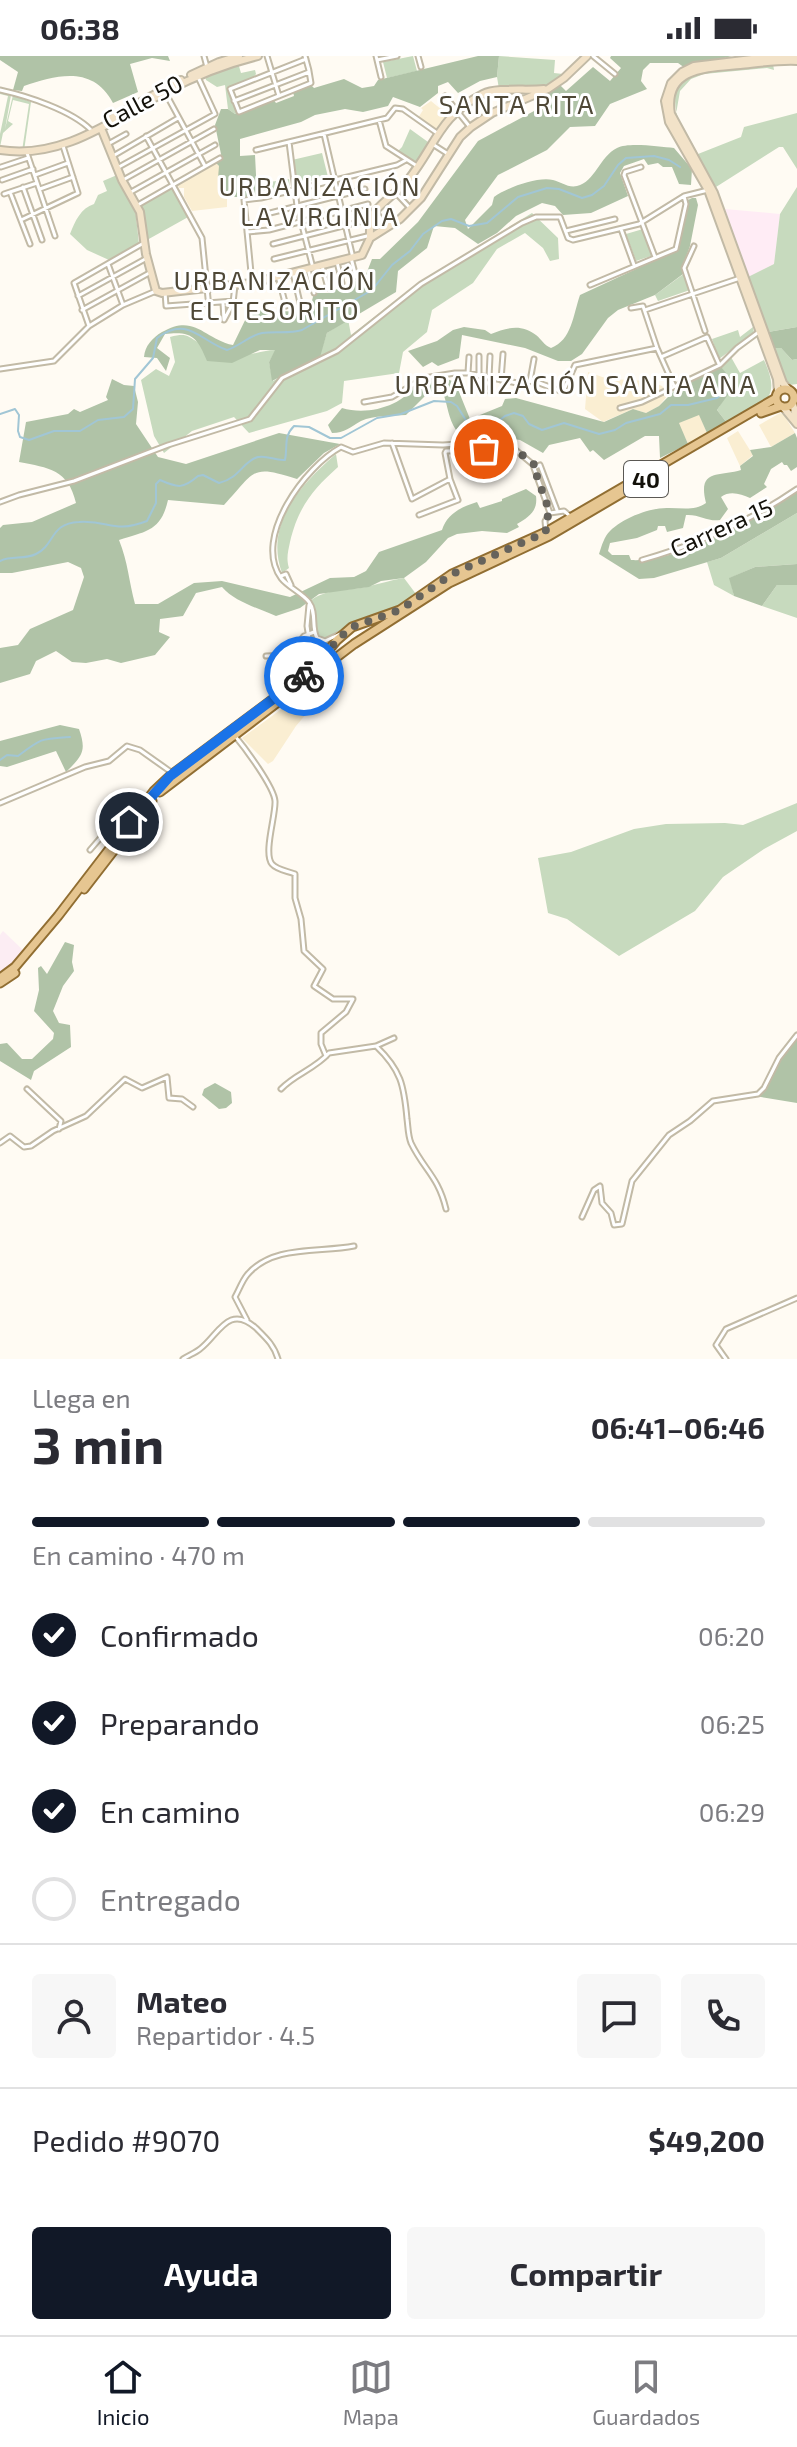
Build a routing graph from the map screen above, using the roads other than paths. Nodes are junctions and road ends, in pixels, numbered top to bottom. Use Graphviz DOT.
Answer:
graph roads {
  1 [pos="204,56"];
  2 [pos="239,56"];
  3 [pos="255,56"];
  4 [pos="267,56"];
  5 [pos="397,56"];
  6 [pos="418,56"];
  7 [pos="590,56"];
  8 [pos="306,58"];
  9 [pos="376,58"];
  10 [pos="797,59"];
  11 [pos="207,67"];
  12 [pos="421,67"];
  13 [pos="271,72"];
  14 [pos="309,72"];
  15 [pos="615,74"];
  16 [pos="198,76"];
  17 [pos="381,77"];
  18 [pos="275,84"];
  19 [pos="548,89"];
  20 [pos="0,90"];
  21 [pos="165,92"];
  22 [pos="279,96"];
  23 [pos="445,96"];
  24 [pos="234,101"];
  25 [pos="456,111"];
  26 [pos="178,118"];
  27 [pos="379,120"];
  28 [pos="471,127"];
  29 [pos="101,128"];
  30 [pos="214,129"];
  31 [pos="185,130"];
  32 [pos="91,131"];
  33 [pos="437,133"];
  34 [pos="126,134"];
  35 [pos="324,134"];
  36 [pos="146,136"];
  37 [pos="192,142"];
  38 [pos="289,142"];
  39 [pos="431,143"];
  40 [pos="108,144"];
  41 [pos="215,145"];
  42 [pos="63,146"];
  43 [pos="153,148"];
  44 [pos="0,150"];
  45 [pos="256,150"];
  46 [pos="199,154"];
  47 [pos="449,154"];
  48 [pos="27,156"];
  49 [pos="113,156"];
  50 [pos="220,158"];
  51 [pos="160,159"];
  52 [pos="406,160"];
  53 [pos="68,163"];
  54 [pos="417,166"];
  55 [pos="1,167"];
  56 [pos="206,167"];
  57 [pos="641,167"];
  58 [pos="117,168"];
  59 [pos="33,169"];
  60 [pos="167,172"];
  61 [pos="35,175"];
  62 [pos="73,177"];
  63 [pos="2,180"];
  64 [pos="122,180"];
  65 [pos="335,180"];
  66 [pos="37,183"];
  67 [pos="174,184"];
  68 [pos="23,187"];
  69 [pos="40,189"];
  70 [pos="365,189"];
  71 [pos="294,190"];
  72 [pos="708,190"];
  73 [pos="10,192"];
  74 [pos="129,193"];
  75 [pos="396,193"];
  76 [pos="4,194"];
  77 [pos="340,196"];
  78 [pos="684,196"];
  79 [pos="368,204"];
  80 [pos="136,206"];
  81 [pos="297,206"];
  82 [pos="411,209"];
  83 [pos="47,210"];
  84 [pos="375,210"];
  85 [pos="342,211"];
  86 [pos="270,213"];
  87 [pos="33,215"];
  88 [pos="371,219"];
  89 [pos="615,219"];
  90 [pos="21,220"];
  91 [pos="300,221"];
  92 [pos="642,222"];
  93 [pos="345,225"];
  94 [pos="386,228"];
  95 [pos="621,229"];
  96 [pos="566,231"];
  97 [pos="247,232"];
  98 [pos="55,236"];
  99 [pos="304,236"];
  100 [pos="370,237"];
  101 [pos="42,240"];
  102 [pos="349,241"];
  103 [pos="146,242"];
  104 [pos="30,244"];
  105 [pos="273,244"];
  106 [pos="694,246"];
  107 [pos="308,251"];
  108 [pos="655,257"];
  109 [pos="147,258"];
  110 [pos="352,258"];
  111 [pos="274,259"];
  112 [pos="337,262"];
  113 [pos="107,263"];
  114 [pos="634,265"];
  115 [pos="322,266"];
  116 [pos="310,269"];
  117 [pos="151,272"];
  118 [pos="293,273"];
  119 [pos="113,276"];
  120 [pos="278,276"];
  121 [pos="742,276"];
  122 [pos="356,277"];
  123 [pos="252,283"];
  124 [pos="342,283"];
  125 [pos="235,285"];
  126 [pos="590,285"];
  127 [pos="208,288"];
  128 [pos="328,288"];
  129 [pos="119,289"];
  130 [pos="156,291"];
  131 [pos="165,292"];
  132 [pos="314,293"];
  133 [pos="693,294"];
  134 [pos="78,296"];
  135 [pos="234,301"];
  136 [pos="223,302"];
  137 [pos="123,305"];
  138 [pos="209,305"];
  139 [pos="286,306"];
  140 [pos="301,307"];
  141 [pos="631,308"];
  142 [pos="82,310"];
  143 [pos="645,310"];
  144 [pos="89,326"];
  145 [pos="705,331"];
  146 [pos="760,331"];
  147 [pos="657,348"];
  148 [pos="503,354"];
  149 [pos="479,356"];
  150 [pos="490,356"];
  151 [pos="469,357"];
  152 [pos="661,357"];
  153 [pos="534,359"];
  154 [pos="720,365"];
  155 [pos="0,369"];
  156 [pos="468,373"];
  157 [pos="479,376"];
  158 [pos="491,378"];
  159 [pos="501,380"];
  160 [pos="530,381"];
  161 [pos="674,386"];
  162 [pos="489,391"];
  163 [pos="793,393"];
  164 [pos="777,395"];
  165 [pos="364,402"];
  166 [pos="782,407"];
  167 [pos="620,408"];
  168 [pos="797,422"];
  169 [pos="392,443"];
  170 [pos="515,450"];
  171 [pos="536,467"];
  172 [pos="450,479"];
  173 [pos="797,489"];
  174 [pos="0,502"];
  175 [pos="557,510"];
  176 [pos="550,513"];
  177 [pos="419,515"];
  178 [pos="571,517"];
  179 [pos="546,532"];
  180 [pos="642,560"];
  181 [pos="309,601"];
  182 [pos="350,629"];
  183 [pos="314,632"];
  184 [pos="308,633"];
  185 [pos="361,640"];
  186 [pos="266,656"];
  187 [pos="312,670"];
  188 [pos="235,736"];
  189 [pos="174,774"];
  190 [pos="0,803"];
  191 [pos="114,818"];
  192 [pos="108,829"];
  193 [pos="117,836"];
  194 [pos="90,850"];
  195 [pos="0,980"];
  196 [pos="797,1035"];
  197 [pos="394,1038"];
  198 [pos="376,1046"];
  199 [pos="326,1056"];
  200 [pos="27,1089"];
  201 [pos="281,1089"];
  202 [pos="193,1107"];
  203 [pos="59,1129"];
  204 [pos="0,1143"];
  205 [pos="446,1209"];
  206 [pos="582,1217"];
  207 [pos="354,1246"];
  208 [pos="797,1298"];
  209 [pos="247,1320"];
  210 [pos="183,1359"];
  211 [pos="278,1359"];
  212 [pos="726,1359"];
  1 -- 11 [label="street"];
  2 -- 11 [label="main road, Calle 50"];
  3 -- 16 [label="main road, Calle 50"];
  4 -- 13 [label="street"];
  5 -- 9 [label="street"];
  6 -- 12 [label="street"];
  7 -- 15 [label="street"];
  7 -- 19 [label="main road"];
  8 -- 13 [label="street"];
  8 -- 14 [label="street"];
  9 -- 17 [label="street"];
  10 -- 72 [label="main road"];
  10 -- 121 [label="main road"];
  11 -- 32 [label="main road, Calle 50"];
  13 -- 18 [label="street"];
  13 -- 24 [label="street"];
  14 -- 18 [label="street"];
  14 -- 22 [label="street"];
  16 -- 21 [label="main road, Calle 50"];
  16 -- 31 [label="street"];
  18 -- 22 [label="street"];
  18 -- 24 [label="street"];
  19 -- 25 [label="main road"];
  19 -- 28 [label="main road"];
  20 -- 32 [label="street"];
  21 -- 26 [label="street"];
  21 -- 29 [label="main road, Calle 50"];
  22 -- 24 [label="street"];
  23 -- 25 [label="street"];
  25 -- 28 [label="street"];
  25 -- 33 [label="main road"];
  26 -- 31 [label="street"];
  26 -- 36 [label="street"];
  27 -- 33 [label="street"];
  27 -- 35 [label="street"];
  27 -- 52 [label="street"];
  28 -- 47 [label="main road"];
  29 -- 32 [label="main road, Calle 50"];
  29 -- 40 [label="main road"];
  30 -- 37 [label="street"];
  31 -- 37 [label="street"];
  31 -- 43 [label="street"];
  32 -- 42 [label="main road, Calle 50"];
  33 -- 39 [label="main road"];
  34 -- 40 [label="street"];
  35 -- 38 [label="street"];
  35 -- 65 [label="street"];
  36 -- 43 [label="street"];
  36 -- 49 [label="street"];
  37 -- 46 [label="street"];
  37 -- 51 [label="street"];
  38 -- 45 [label="street"];
  38 -- 71 [label="street"];
  39 -- 47 [label="street"];
  39 -- 54 [label="main road"];
  40 -- 49 [label="main road"];
  41 -- 46 [label="street"];
  42 -- 48 [label="main road, Calle 50"];
  42 -- 53 [label="street"];
  43 -- 51 [label="street"];
  43 -- 58 [label="street"];
  44 -- 48 [label="main road, Calle 50"];
  46 -- 56 [label="street"];
  46 -- 60 [label="street"];
  47 -- 82 [label="main road"];
  48 -- 55 [label="street"];
  48 -- 59 [label="street"];
  49 -- 58 [label="main road"];
  50 -- 56 [label="street"];
  51 -- 60 [label="street"];
  51 -- 64 [label="street"];
  52 -- 54 [label="street"];
  52 -- 65 [label="street"];
  53 -- 61 [label="street"];
  53 -- 62 [label="street"];
  54 -- 75 [label="main road"];
  56 -- 67 [label="street"];
  57 -- 92 [label="street"];
  58 -- 64 [label="main road"];
  59 -- 61 [label="street"];
  59 -- 63 [label="street"];
  60 -- 67 [label="street"];
  60 -- 74 [label="street"];
  61 -- 66 [label="street"];
  62 -- 69 [label="street"];
  62 -- 83 [label="street"];
  64 -- 74 [label="main road"];
  65 -- 71 [label="street"];
  65 -- 77 [label="street"];
  66 -- 68 [label="street"];
  66 -- 69 [label="street"];
  67 -- 80 [label="street"];
  67 -- 127 [label="street"];
  68 -- 73 [label="street"];
  68 -- 87 [label="street"];
  69 -- 83 [label="street"];
  70 -- 77 [label="street"];
  71 -- 81 [label="street"];
  71 -- 97 [label="street"];
  72 -- 78 [label="street"];
  72 -- 121 [label="main road"];
  73 -- 76 [label="street"];
  73 -- 90 [label="street"];
  74 -- 80 [label="main road"];
  75 -- 82 [label="street"];
  75 -- 84 [label="main road"];
  77 -- 81 [label="street"];
  77 -- 85 [label="street"];
  78 -- 92 [label="street"];
  78 -- 108 [label="street"];
  79 -- 85 [label="street"];
  80 -- 103 [label="main road"];
  81 -- 86 [label="street"];
  81 -- 91 [label="street"];
  82 -- 94 [label="main road"];
  83 -- 87 [label="street"];
  83 -- 98 [label="street"];
  84 -- 88 [label="main road"];
  84 -- 94 [label="street"];
  85 -- 91 [label="street"];
  85 -- 93 [label="street"];
  87 -- 90 [label="street"];
  87 -- 101 [label="street"];
  88 -- 93 [label="street"];
  88 -- 100 [label="main road"];
  89 -- 96 [label="street"];
  90 -- 104 [label="street"];
  91 -- 97 [label="street"];
  91 -- 99 [label="street"];
  92 -- 95 [label="street"];
  92 -- 108 [label="street"];
  93 -- 99 [label="street"];
  93 -- 102 [label="street"];
  94 -- 100 [label="main road"];
  95 -- 96 [label="street"];
  95 -- 114 [label="street"];
  96 -- 174 [label="street"];
  97 -- 123 [label="street"];
  99 -- 105 [label="street"];
  99 -- 107 [label="street"];
  100 -- 102 [label="street"];
  100 -- 110 [label="main road"];
  102 -- 107 [label="street"];
  102 -- 110 [label="street"];
  103 -- 109 [label="main road"];
  103 -- 113 [label="street"];
  106 -- 133 [label="street"];
  107 -- 111 [label="street"];
  107 -- 116 [label="street"];
  108 -- 114 [label="street"];
  109 -- 117 [label="main road"];
  109 -- 119 [label="street"];
  110 -- 112 [label="main road"];
  110 -- 122 [label="street"];
  112 -- 115 [label="main road"];
  112 -- 124 [label="street"];
  113 -- 119 [label="street"];
  113 -- 134 [label="street"];
  114 -- 126 [label="street"];
  115 -- 116 [label="main road"];
  115 -- 128 [label="street"];
  116 -- 118 [label="main road"];
  116 -- 132 [label="street"];
  117 -- 129 [label="street"];
  117 -- 130 [label="main road"];
  118 -- 120 [label="main road"];
  118 -- 140 [label="street"];
  119 -- 129 [label="street"];
  119 -- 134 [label="street"];
  120 -- 123 [label="main road"];
  120 -- 139 [label="street"];
  121 -- 133 [label="street"];
  121 -- 146 [label="main road"];
  121 -- 163 [label="main road"];
  123 -- 125 [label="main road"];
  125 -- 127 [label="main road"];
  125 -- 135 [label="street"];
  127 -- 131 [label="main road"];
  127 -- 138 [label="street"];
  129 -- 137 [label="street"];
  129 -- 142 [label="street"];
  130 -- 131 [label="main road"];
  130 -- 137 [label="street"];
  131 -- 138 [label="street"];
  133 -- 143 [label="street"];
  133 -- 145 [label="street"];
  134 -- 142 [label="street"];
  135 -- 136 [label="street"];
  135 -- 136 [label="street"];
  136 -- 138 [label="street"];
  137 -- 144 [label="street"];
  141 -- 143 [label="street"];
  142 -- 144 [label="street"];
  143 -- 147 [label="street"];
  144 -- 155 [label="street"];
  146 -- 154 [label="street"];
  146 -- 164 [label="main road"];
  147 -- 152 [label="street"];
  147 -- 160 [label="street"];
  148 -- 159 [label="street"];
  149 -- 157 [label="street"];
  150 -- 158 [label="street"];
  151 -- 156 [label="street"];
  152 -- 154 [label="street"];
  152 -- 161 [label="street"];
  153 -- 160 [label="street"];
  154 -- 161 [label="street"];
  156 -- 157 [label="street"];
  156 -- 165 [label="street"];
  157 -- 158 [label="street"];
  158 -- 159 [label="street"];
  158 -- 162 [label="street"];
  159 -- 160 [label="street"];
  161 -- 167 [label="street"];
  163 -- 164 [label="main road, 40"];
  163 -- 166 [label="main road, 40"];
  163 -- 168 [label="main road"];
  164 -- 166 [label="main road"];
  164 -- 178 [label="main road, 40"];
  166 -- 168 [label="main road"];
  166 -- 185 [label="main road, 40"];
  169 -- 170 [label="street"];
  169 -- 172 [label="street"];
  169 -- 181 [label="street"];
  170 -- 171 [label="street"];
  170 -- 172 [label="street"];
  171 -- 175 [label="street"];
  171 -- 176 [label="street"];
  172 -- 177 [label="street"];
  173 -- 180 [label="street, Carrera 15"];
  175 -- 176 [label="street"];
  175 -- 178 [label="street"];
  176 -- 179 [label="street"];
  178 -- 179 [label="main road, 40"];
  179 -- 182 [label="main road, 40"];
  181 -- 183 [label="street"];
  181 -- 184 [label="street"];
  182 -- 183 [label="street"];
  182 -- 185 [label="main road"];
  182 -- 187 [label="main road"];
  183 -- 184 [label="street"];
  184 -- 186 [label="street"];
  184 -- 187 [label="street"];
  185 -- 188 [label="main road, 40"];
  187 -- 189 [label="main road, 40"];
  188 -- 195 [label="main road, 40"];
  188 -- 199 [label="street"];
  189 -- 190 [label="street"];
  189 -- 193 [label="main road, 40"];
  191 -- 192 [label="street"];
  192 -- 193 [label="street"];
  192 -- 194 [label="street"];
  193 -- 195 [label="main road, 40"];
  196 -- 206 [label="street"];
  197 -- 198 [label="street"];
  198 -- 199 [label="street"];
  198 -- 205 [label="street"];
  199 -- 201 [label="street"];
  200 -- 203 [label="street"];
  202 -- 203 [label="street"];
  203 -- 204 [label="street"];
  207 -- 209 [label="street"];
  208 -- 212 [label="street"];
  209 -- 210 [label="street"];
  209 -- 211 [label="street"];
}
